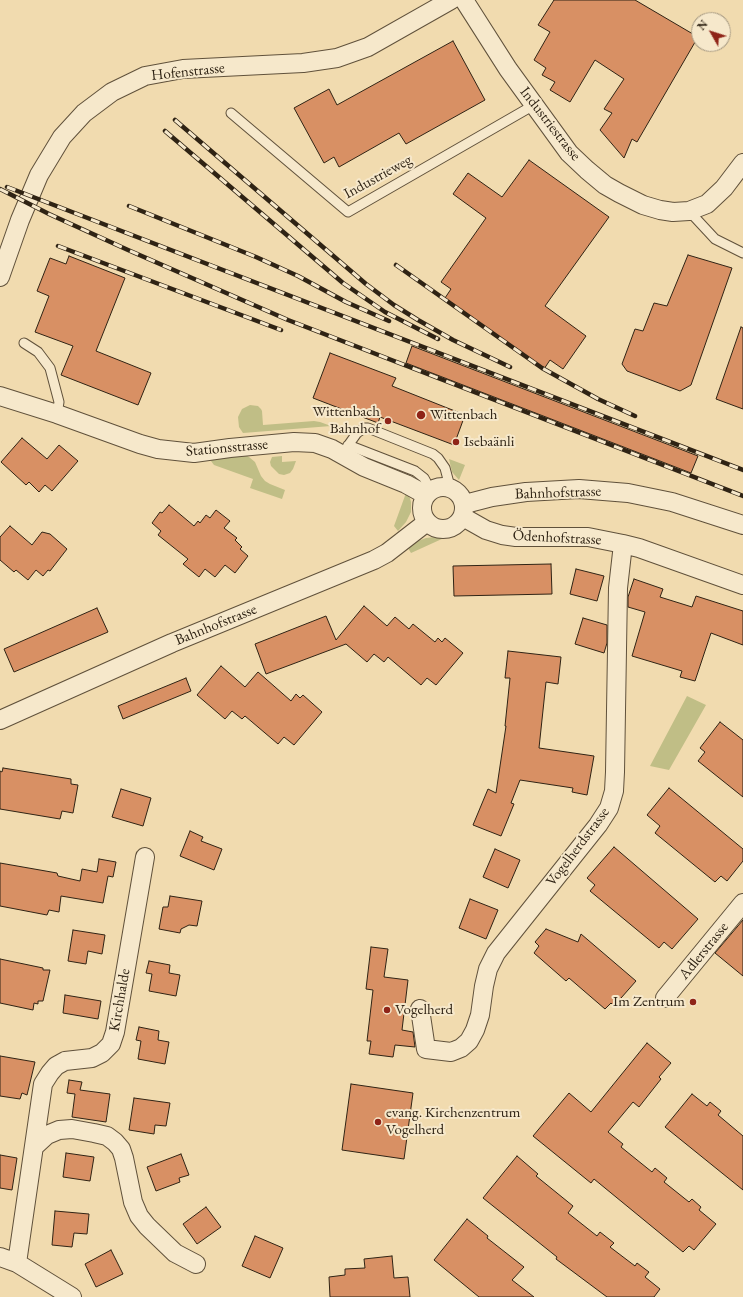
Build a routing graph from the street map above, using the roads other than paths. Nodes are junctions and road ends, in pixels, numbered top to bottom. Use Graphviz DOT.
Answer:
graph roads {
  1 [pos="450,0"];
  2 [pos="464,0"];
  3 [pos="534,106"];
  4 [pos="231,112"];
  5 [pos="743,163"];
  6 [pos="694,209"];
  7 [pos="743,253"];
  8 [pos="0,277"];
  9 [pos="24,343"];
  10 [pos="0,396"];
  11 [pos="57,414"];
  12 [pos="345,449"];
  13 [pos="450,487"];
  14 [pos="428,493"];
  15 [pos="464,511"];
  16 [pos="427,522"];
  17 [pos="743,525"];
  18 [pos="623,544"];
  19 [pos="743,585"];
  20 [pos="0,720"];
  21 [pos="144,857"];
  22 [pos="743,903"];
  23 [pos="665,998"];
  24 [pos="420,1009"];
  25 [pos="34,1147"];
  26 [pos="0,1257"];
  27 [pos="17,1264"];
  28 [pos="196,1264"];
  29 [pos="72,1297"];
  1 -- 8 [label="street, Hofenstrasse"];
  2 -- 3 [label="street, Industriestrasse"];
  3 -- 4 [label="lane, Industrieweg"];
  3 -- 6 [label="street, Industriestrasse"];
  5 -- 6 [label="street"];
  6 -- 7 [label="lane"];
  9 -- 11 [label="lane"];
  10 -- 11 [label="street, Stationsstrasse"];
  11 -- 12 [label="street, Stationsstrasse"];
  12 -- 13 [label="lane"];
  12 -- 14 [label="street, Stationsstrasse"];
  13 -- 14 [label="street"];
  13 -- 15 [label="street"];
  14 -- 16 [label="street"];
  15 -- 16 [label="street"];
  15 -- 17 [label="street, Bahnhofstrasse"];
  15 -- 18 [label="street, Ödenhofstrasse"];
  16 -- 20 [label="street, Bahnhofstrasse"];
  18 -- 19 [label="street, Ödenhofstrasse"];
  18 -- 24 [label="street, Vogelherdstrasse"];
  21 -- 25 [label="street, Kirchhalde"];
  22 -- 23 [label="street, Adlerstrasse"];
  25 -- 27 [label="street, Kirchhalde"];
  25 -- 28 [label="street"];
  26 -- 27 [label="street"];
  27 -- 29 [label="street"];
}
